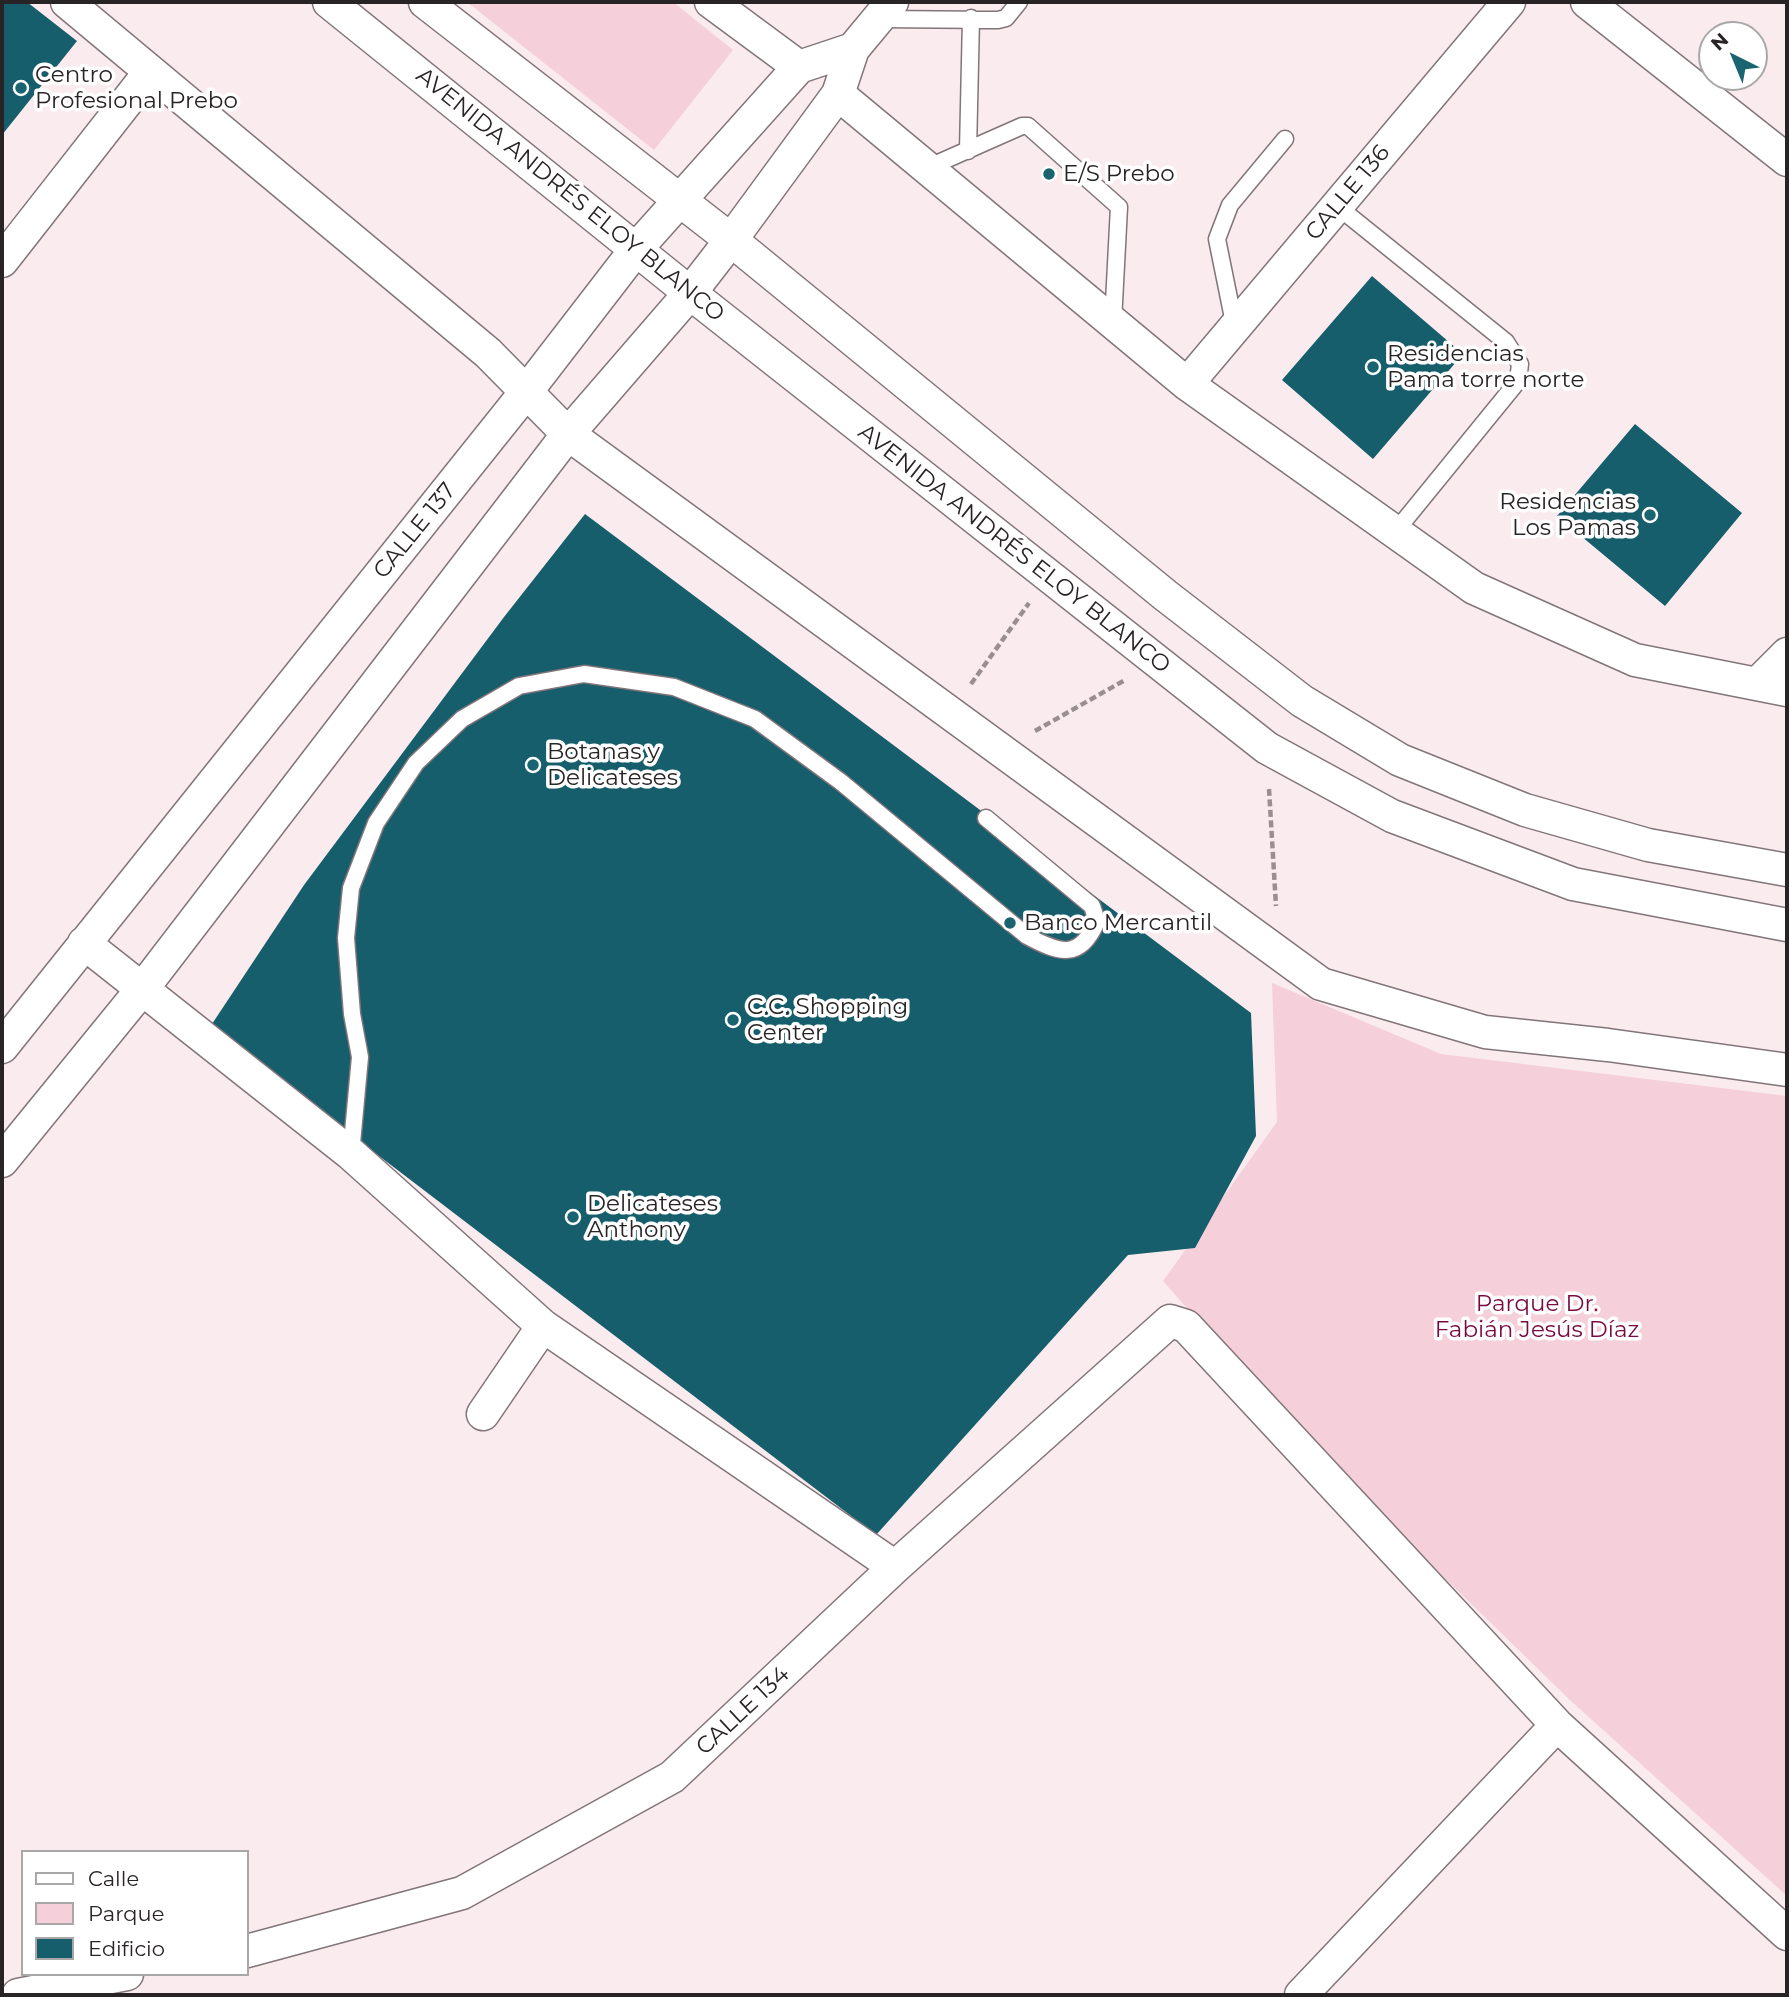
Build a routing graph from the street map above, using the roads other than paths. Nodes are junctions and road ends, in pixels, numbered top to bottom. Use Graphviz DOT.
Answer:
graph roads {
  1 [pos="67,2"];
  2 [pos="329,2"];
  3 [pos="425,2"];
  4 [pos="711,2"];
  5 [pos="1019,2"];
  6 [pos="1509,2"];
  7 [pos="1587,2"];
  8 [pos="884,11"];
  9 [pos="971,18"];
  10 [pos="853,49"];
  11 [pos="799,67"];
  12 [pos="150,72"];
  13 [pos="838,94"];
  14 [pos="1285,139"];
  15 [pos="968,150"];
  16 [pos="1787,160"];
  17 [pos="927,167"];
  18 [pos="679,201"];
  19 [pos="1337,206"];
  20 [pos="731,240"];
  21 [pos="637,248"];
  22 [pos="2,261"];
  23 [pos="690,293"];
  24 [pos="1112,322"];
  25 [pos="1234,328"];
  26 [pos="1187,384"];
  27 [pos="526,392"];
  28 [pos="568,434"];
  29 [pos="1395,532"];
  30 [pos="1787,654"];
  31 [pos="1772,687"];
  32 [pos="986,818"];
  33 [pos="1787,870"];
  34 [pos="1787,925"];
  35 [pos="84,943"];
  36 [pos="143,988"];
  37 [pos="2,1047"];
  38 [pos="1787,1070"];
  39 [pos="351,1154"];
  40 [pos="2,1161"];
  41 [pos="543,1326"];
  42 [pos="483,1414"];
  43 [pos="895,1567"];
  44 [pos="1557,1725"];
  45 [pos="1787,1934"];
  46 [pos="248,1951"];
  47 [pos="117,1976"];
  48 [pos="19,1995"];
  49 [pos="1301,1995"];
  1 -- 12 [label="street"];
  2 -- 21 [label="street, AVENIDA ANDRÉS ELOY BLANCO"];
  3 -- 18 [label="street"];
  4 -- 11 [label="street"];
  5 -- 9 [label="lane"];
  6 -- 19 [label="street, CALLE 136"];
  7 -- 16 [label="street"];
  8 -- 9 [label="lane"];
  8 -- 10 [label="street"];
  9 -- 15 [label="lane"];
  10 -- 11 [label="street, CALLE 137"];
  10 -- 13 [label="street"];
  11 -- 18 [label="street, CALLE 137"];
  12 -- 22 [label="street"];
  12 -- 27 [label="street"];
  13 -- 17 [label="street"];
  13 -- 20 [label="street"];
  14 -- 25 [label="lane"];
  15 -- 17 [label="lane"];
  15 -- 24 [label="lane"];
  17 -- 24 [label="street"];
  18 -- 20 [label="street"];
  18 -- 21 [label="street, CALLE 137"];
  19 -- 25 [label="street, CALLE 136"];
  19 -- 29 [label="lane"];
  20 -- 23 [label="street"];
  20 -- 33 [label="street"];
  21 -- 23 [label="street, AVENIDA ANDRÉS ELOY BLANCO"];
  21 -- 27 [label="street, CALLE 137"];
  23 -- 28 [label="street"];
  23 -- 34 [label="street, AVENIDA ANDRÉS ELOY BLANCO"];
  24 -- 26 [label="street"];
  25 -- 26 [label="street, CALLE 136"];
  26 -- 29 [label="street"];
  27 -- 28 [label="street"];
  27 -- 35 [label="street, CALLE 137"];
  28 -- 36 [label="street"];
  28 -- 38 [label="street"];
  29 -- 31 [label="street"];
  30 -- 31 [label="street"];
  32 -- 39 [label="lane"];
  35 -- 36 [label="street"];
  35 -- 37 [label="street, CALLE 137"];
  36 -- 39 [label="street"];
  36 -- 40 [label="street"];
  39 -- 41 [label="street"];
  41 -- 42 [label="street"];
  41 -- 43 [label="street"];
  43 -- 44 [label="street, CALLE 134"];
  43 -- 46 [label="street, CALLE 134"];
  44 -- 45 [label="street"];
  44 -- 49 [label="street"];
  47 -- 48 [label="street"];
}
